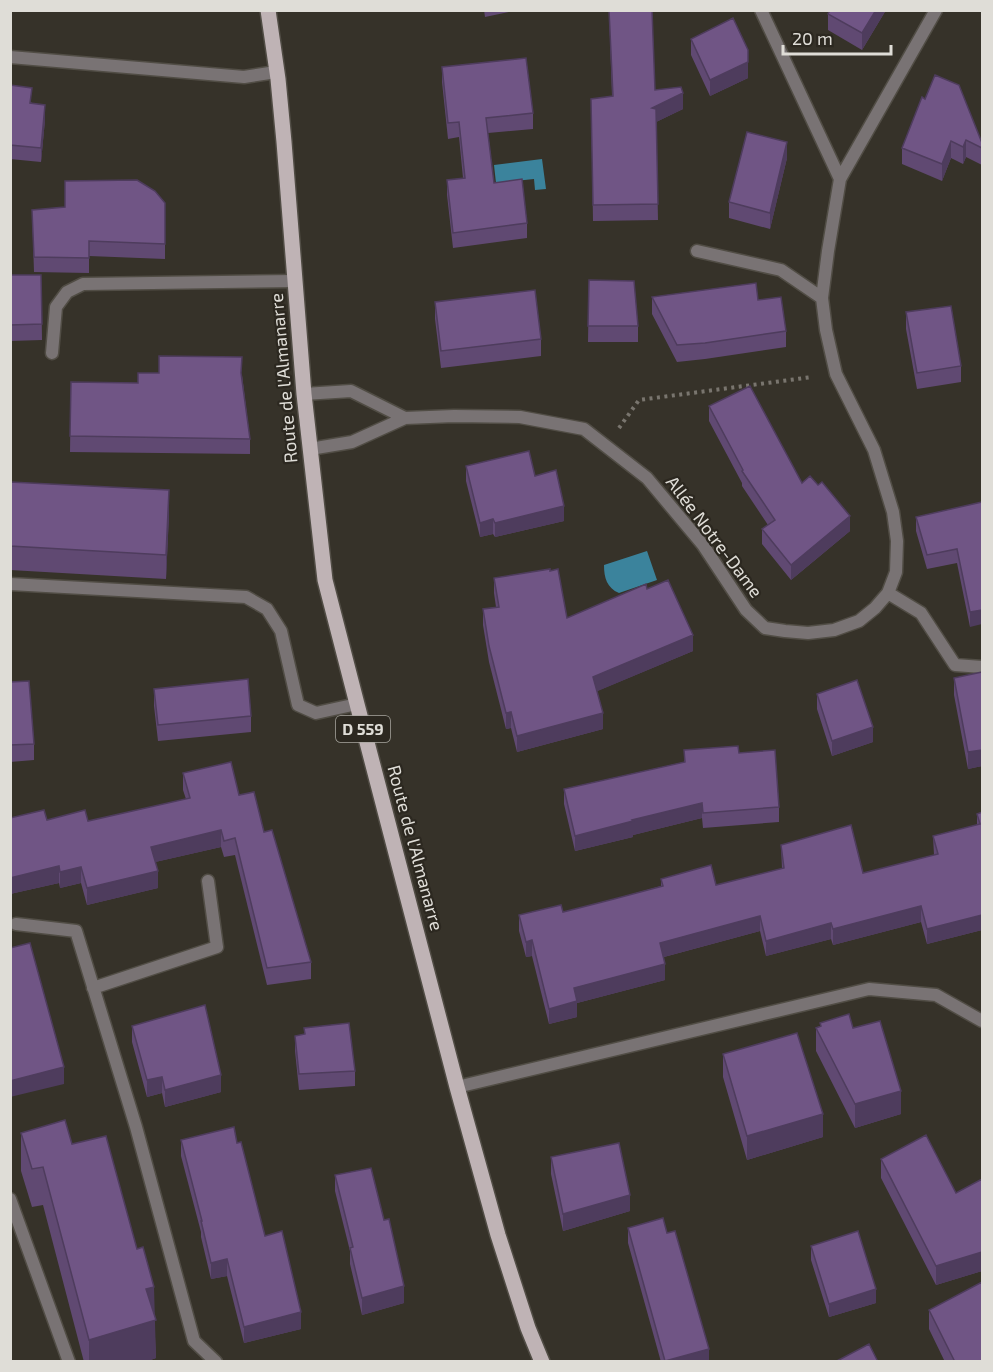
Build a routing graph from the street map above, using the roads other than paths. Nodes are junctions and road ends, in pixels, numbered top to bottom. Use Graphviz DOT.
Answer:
graph roads {
  1 [pos="268,10"];
  2 [pos="761,10"];
  3 [pos="936,10"];
  4 [pos="10,57"];
  5 [pos="276,72"];
  6 [pos="840,179"];
  7 [pos="697,250"];
  8 [pos="294,281"];
  9 [pos="822,298"];
  10 [pos="52,353"];
  11 [pos="304,394"];
  12 [pos="405,418"];
  13 [pos="310,449"];
  14 [pos="10,584"];
  15 [pos="888,593"];
  16 [pos="982,667"];
  17 [pos="357,704"];
  18 [pos="208,881"];
  19 [pos="16,924"];
  20 [pos="93,988"];
  21 [pos="982,1021"];
  22 [pos="458,1087"];
  23 [pos="10,1199"];
  24 [pos="212,1361"];
  25 [pos="69,1362"];
  26 [pos="542,1362"];
  1 -- 5 [label="main road, Route de l'Almanarre / D 559"];
  2 -- 6 [label="street"];
  3 -- 6 [label="street, Allée Notre-Dame"];
  4 -- 5 [label="street"];
  5 -- 8 [label="main road, Route de l'Almanarre / D 559"];
  6 -- 9 [label="street, Allée Notre-Dame"];
  7 -- 9 [label="street"];
  8 -- 10 [label="street"];
  8 -- 11 [label="main road, Route de l'Almanarre / D 559"];
  9 -- 15 [label="street, Allée Notre-Dame"];
  11 -- 12 [label="street, Allée Notre-Dame"];
  11 -- 13 [label="main road, Route de l'Almanarre / D 559"];
  12 -- 13 [label="street, Allée Notre-Dame"];
  12 -- 15 [label="street, Allée Notre-Dame"];
  13 -- 17 [label="main road, Route de l'Almanarre / D 559"];
  14 -- 17 [label="street"];
  15 -- 16 [label="street"];
  17 -- 22 [label="main road, Route de l'Almanarre / D 559"];
  18 -- 20 [label="street"];
  19 -- 20 [label="street"];
  20 -- 24 [label="street"];
  21 -- 22 [label="street"];
  22 -- 26 [label="main road, Route de l'Almanarre / D 559"];
  23 -- 25 [label="street"];
}
